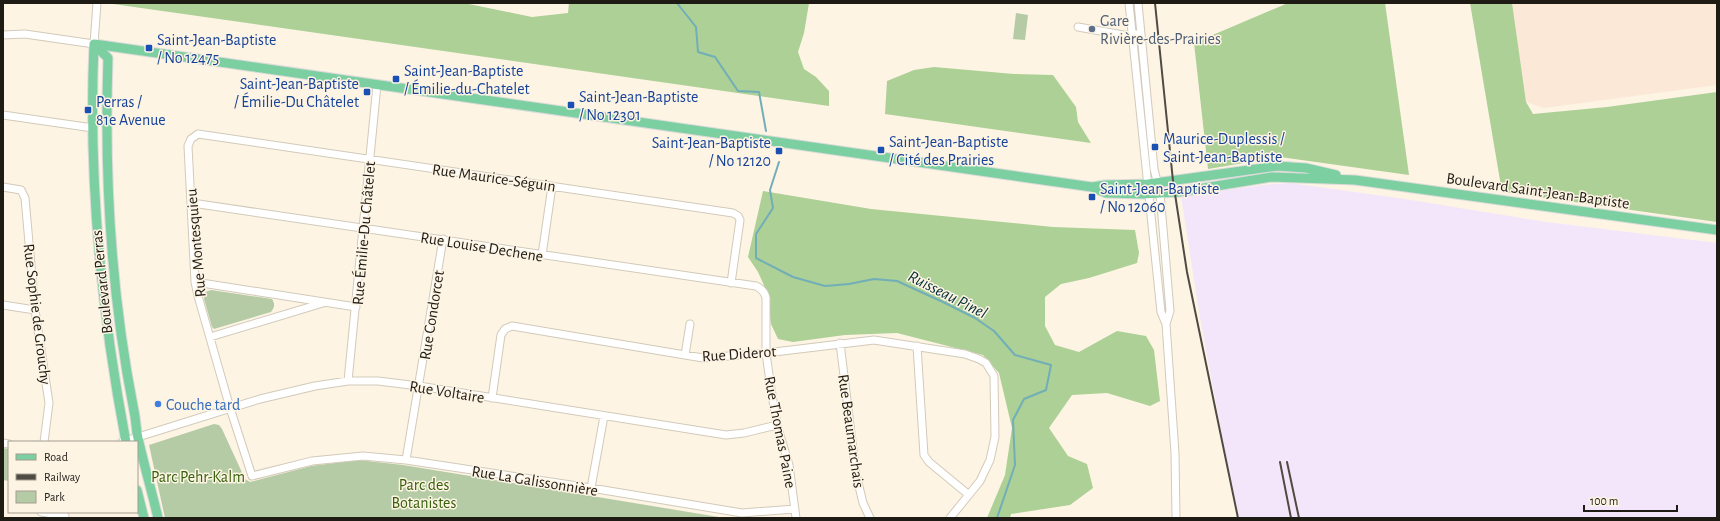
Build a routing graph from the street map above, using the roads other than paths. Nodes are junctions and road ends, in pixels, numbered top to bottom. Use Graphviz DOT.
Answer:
graph roads {
  1 [pos="96,3"];
  2 [pos="1129,3"];
  3 [pos="1138,3"];
  4 [pos="1078,26"];
  5 [pos="1132,34"];
  6 [pos="1141,34"];
  7 [pos="3,35"];
  8 [pos="94,44"];
  9 [pos="377,85"];
  10 [pos="3,115"];
  11 [pos="93,128"];
  12 [pos="188,146"];
  13 [pos="369,159"];
  14 [pos="1355,180"];
  15 [pos="1158,182"];
  16 [pos="552,186"];
  17 [pos="3,187"];
  18 [pos="1149,189"];
  19 [pos="1160,193"];
  20 [pos="192,203"];
  21 [pos="364,228"];
  22 [pos="1717,230"];
  23 [pos="443,240"];
  24 [pos="542,255"];
  25 [pos="195,282"];
  26 [pos="731,283"];
  27 [pos="766,298"];
  28 [pos="324,303"];
  29 [pos="3,305"];
  30 [pos="356,307"];
  31 [pos="35,310"];
  32 [pos="690,324"];
  33 [pos="1166,324"];
  34 [pos="210,337"];
  35 [pos="840,343"];
  36 [pos="917,346"];
  37 [pos="766,353"];
  38 [pos="685,355"];
  39 [pos="348,381"];
  40 [pos="419,386"];
  41 [pos="492,398"];
  42 [pos="230,408"];
  43 [pos="604,416"];
  44 [pos="777,425"];
  45 [pos="138,436"];
  46 [pos="44,441"];
  47 [pos="124,441"];
  48 [pos="126,441"];
  49 [pos="406,460"];
  50 [pos="252,476"];
  51 [pos="591,488"];
  52 [pos="138,494"];
  53 [pos="969,495"];
  54 [pos="795,509"];
  55 [pos="49,513"];
  56 [pos="65,515"];
  57 [pos="144,518"];
  58 [pos="158,518"];
  59 [pos="796,518"];
  60 [pos="870,518"];
  61 [pos="950,518"];
  62 [pos="1176,518"];
  1 -- 8 [label="street, Boulevard Perras"];
  2 -- 5 [label="street"];
  3 -- 6 [label="street"];
  4 -- 5 [label="street"];
  5 -- 6 [label="street"];
  5 -- 18 [label="street"];
  6 -- 15 [label="street"];
  7 -- 8 [label="street, Boulevard Saint-Jean-Baptiste"];
  8 -- 9 [label="main road, Boulevard Saint-Jean-Baptiste"];
  8 -- 11 [label="main road, Boulevard Perras"];
  8 -- 45 [label="main road, Boulevard Perras"];
  9 -- 13 [label="street, Rue Émilie-Du Châtelet"];
  9 -- 18 [label="main road, Boulevard Saint-Jean-Baptiste"];
  10 -- 11 [label="street"];
  11 -- 47 [label="main road, Boulevard Perras"];
  12 -- 13 [label="street, Rue Maurice-Séguin"];
  12 -- 20 [label="street, Rue Montesquieu"];
  13 -- 16 [label="street, Rue Maurice-Séguin"];
  13 -- 21 [label="street, Rue Émilie-Du Châtelet"];
  14 -- 15 [label="main road, Boulevard Saint-Jean-Baptiste"];
  14 -- 19 [label="main road, Boulevard Saint-Jean-Baptiste"];
  14 -- 22 [label="main road, Boulevard Saint-Jean-Baptiste"];
  15 -- 18 [label="main road, Boulevard Saint-Jean-Baptiste"];
  15 -- 19 [label="street"];
  16 -- 24 [label="street"];
  16 -- 26 [label="street, Rue Maurice-Séguin"];
  17 -- 31 [label="street, Rue Sophie de Grouchy"];
  18 -- 19 [label="main road, Boulevard Saint-Jean-Baptiste"];
  18 -- 33 [label="street"];
  19 -- 33 [label="street"];
  20 -- 21 [label="street, Rue Louise Dechene"];
  20 -- 25 [label="street, Rue Montesquieu"];
  21 -- 23 [label="street, Rue Louise Dechene"];
  21 -- 30 [label="street, Rue Émilie-Du Châtelet"];
  23 -- 24 [label="street, Rue Louise Dechene"];
  23 -- 40 [label="street, Rue Condorcet"];
  24 -- 26 [label="street, Rue Louise Dechene"];
  25 -- 28 [label="street"];
  25 -- 34 [label="street, Rue Montesquieu"];
  26 -- 27 [label="street, Rue Louise Dechene"];
  27 -- 37 [label="street, Rue Thomas Paine"];
  28 -- 30 [label="street"];
  28 -- 34 [label="street"];
  29 -- 31 [label="street"];
  30 -- 39 [label="street, Rue Émilie-Du Châtelet"];
  31 -- 46 [label="street, Rue Sophie de Grouchy"];
  32 -- 38 [label="street"];
  33 -- 62 [label="street"];
  34 -- 42 [label="street, Rue Montesquieu"];
  35 -- 36 [label="street, Rue Diderot"];
  35 -- 37 [label="street, Rue Diderot"];
  35 -- 60 [label="street, Rue Beaumarchais"];
  36 -- 53 [label="street"];
  36 -- 53 [label="street, Rue Diderot"];
  37 -- 38 [label="street, Rue Diderot"];
  37 -- 44 [label="street, Rue Thomas Paine"];
  38 -- 41 [label="street, Rue Diderot"];
  39 -- 40 [label="street, Rue Voltaire"];
  39 -- 42 [label="street, Rue Voltaire"];
  40 -- 41 [label="street, Rue Voltaire"];
  40 -- 49 [label="street, Rue Condorcet"];
  41 -- 43 [label="street, Rue Voltaire"];
  42 -- 45 [label="street, Rue Voltaire"];
  42 -- 50 [label="street, Rue Montesquieu"];
  43 -- 44 [label="street, Rue Voltaire"];
  43 -- 51 [label="street"];
  44 -- 54 [label="street, Rue Thomas Paine"];
  45 -- 48 [label="street, Rue Voltaire"];
  45 -- 58 [label="main road, Boulevard Perras"];
  49 -- 50 [label="street, Rue La Galissonnière"];
  49 -- 51 [label="street, Rue La Galissonnière"];
  51 -- 54 [label="street, Rue La Galissonnière"];
  52 -- 57 [label="main road"];
  53 -- 61 [label="street"];
  54 -- 59 [label="street, Rue Thomas Paine"];
  55 -- 56 [label="street"];
}
